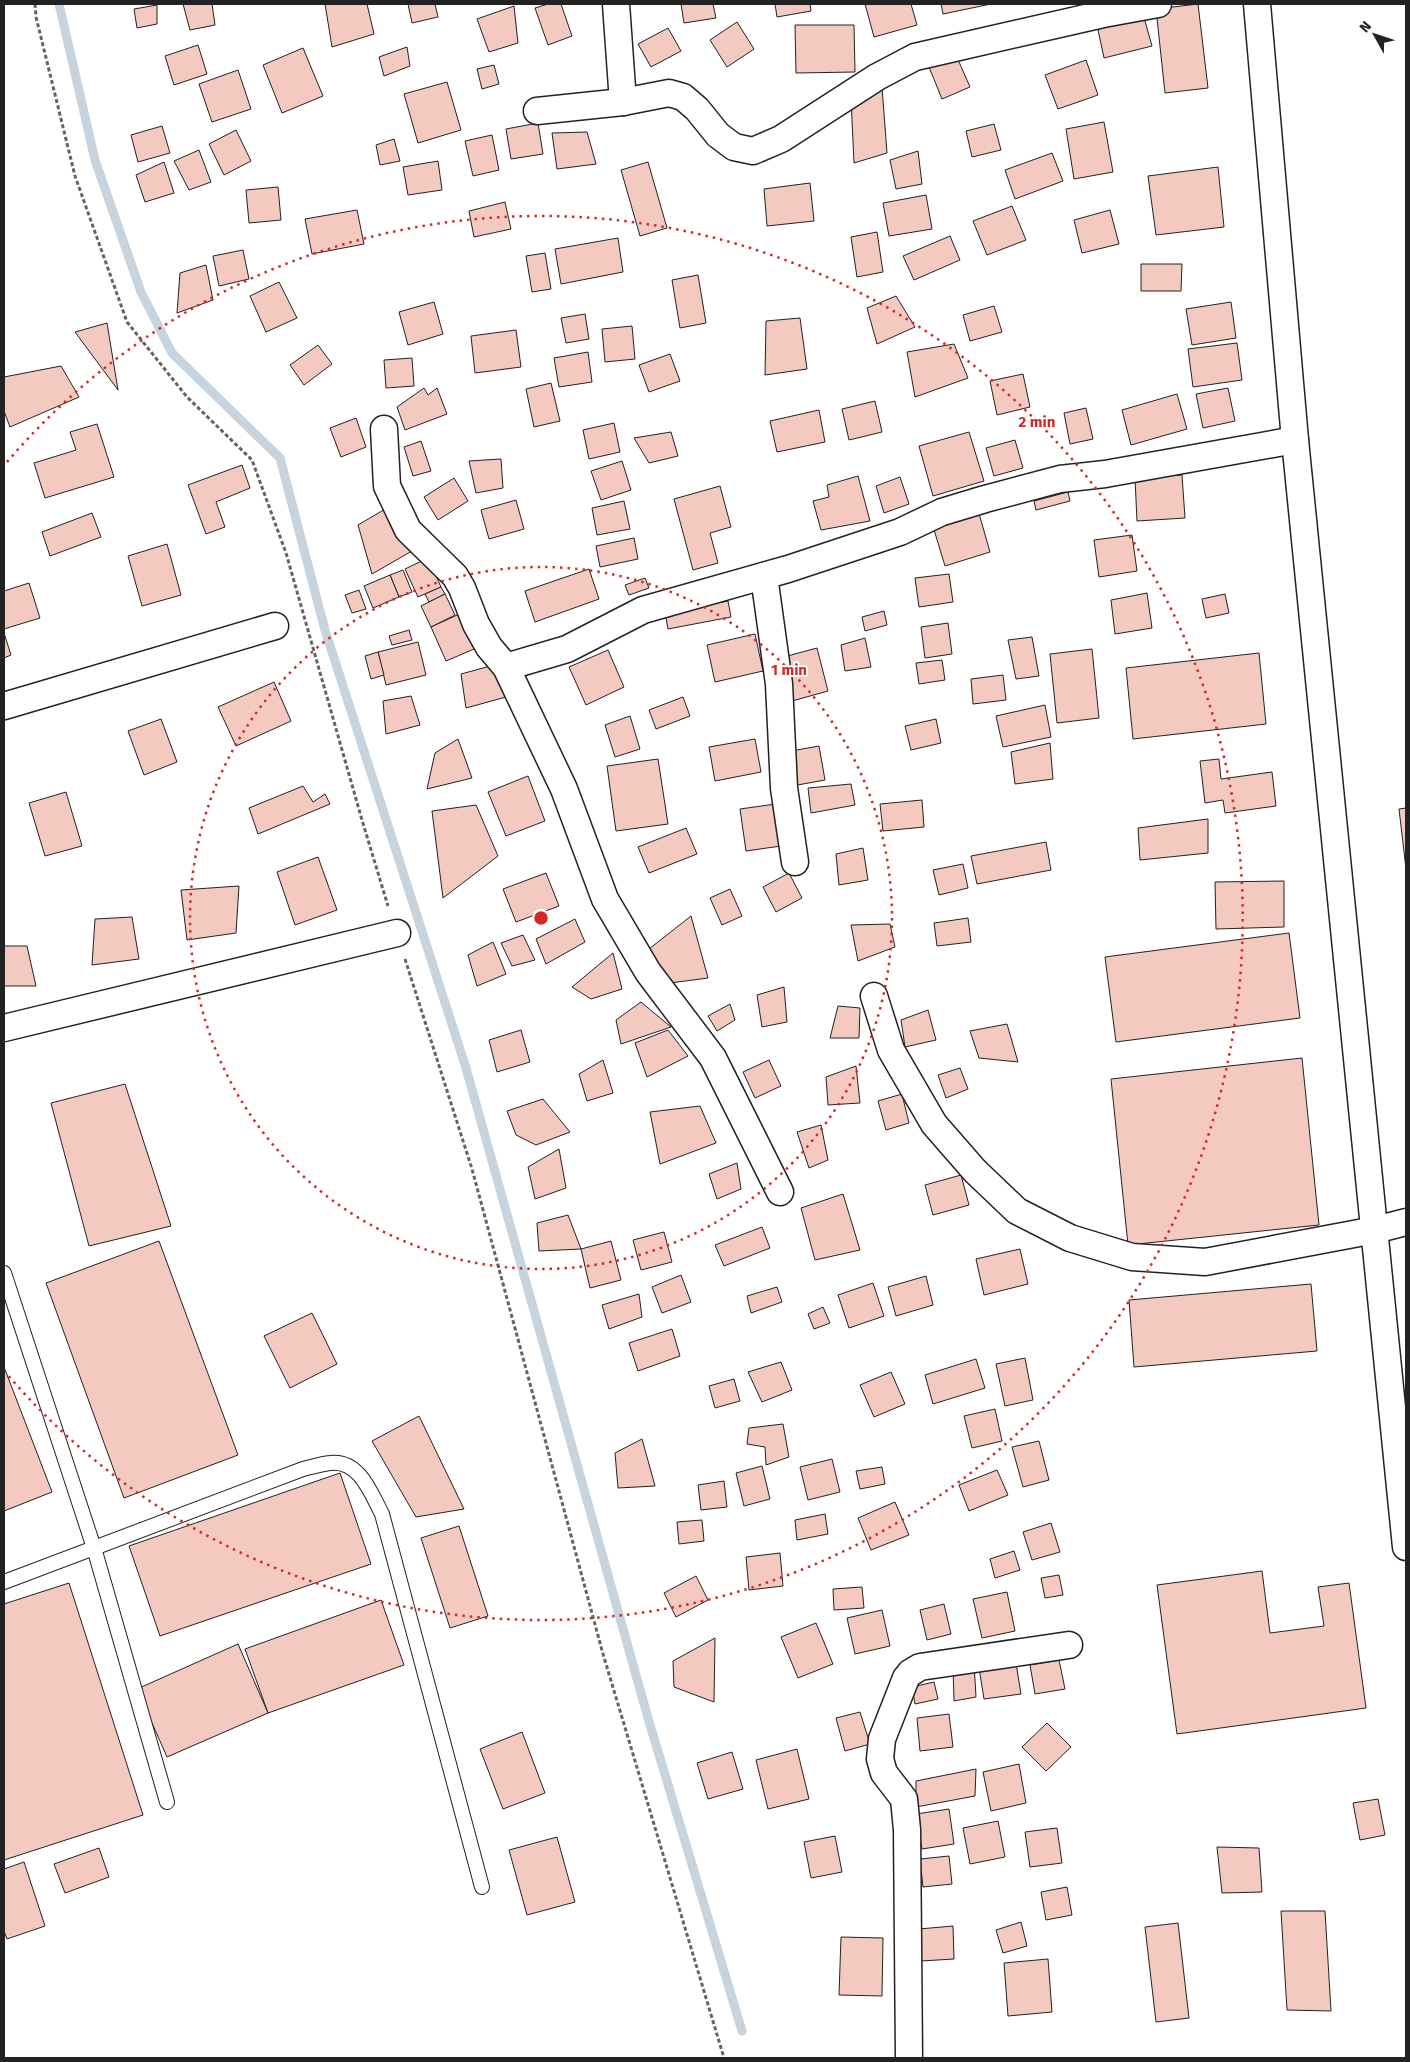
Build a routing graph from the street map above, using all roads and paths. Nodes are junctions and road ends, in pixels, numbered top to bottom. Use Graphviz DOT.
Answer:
graph roads {
  1 [pos="35,4"];
  2 [pos="616,4"];
  3 [pos="1158,4"];
  4 [pos="1257,4"];
  5 [pos="623,102"];
  6 [pos="537,111"];
  7 [pos="384,429"];
  8 [pos="1295,440"];
  9 [pos="764,576"];
  10 [pos="275,626"];
  11 [pos="506,667"];
  12 [pos="4,706"];
  13 [pos="795,862"];
  14 [pos="397,933"];
  15 [pos="874,996"];
  16 [pos="4,1028"];
  17 [pos="780,1192"];
  18 [pos="1406,1222"];
  19 [pos="1375,1230"];
  20 [pos="4,1273"];
  21 [pos="1406,1546"];
  22 [pos="94,1548"];
  23 [pos="4,1582"];
  24 [pos="1068,1645"];
  25 [pos="167,1802"];
  26 [pos="482,1887"];
  27 [pos="724,2058"];
  28 [pos="909,2058"];
  1 -- 14 [label="path"];
  2 -- 5 [label="street"];
  3 -- 5 [label="street"];
  4 -- 8 [label="street"];
  5 -- 6 [label="street"];
  7 -- 11 [label="street"];
  8 -- 9 [label="street"];
  8 -- 19 [label="street"];
  9 -- 11 [label="street"];
  9 -- 13 [label="street"];
  10 -- 12 [label="street"];
  11 -- 17 [label="street"];
  14 -- 16 [label="street"];
  14 -- 27 [label="path"];
  15 -- 19 [label="street"];
  18 -- 19 [label="street"];
  19 -- 21 [label="street"];
  20 -- 22 [label="lane"];
  22 -- 23 [label="lane"];
  22 -- 25 [label="lane"];
  22 -- 26 [label="lane"];
  24 -- 28 [label="street"];
}
